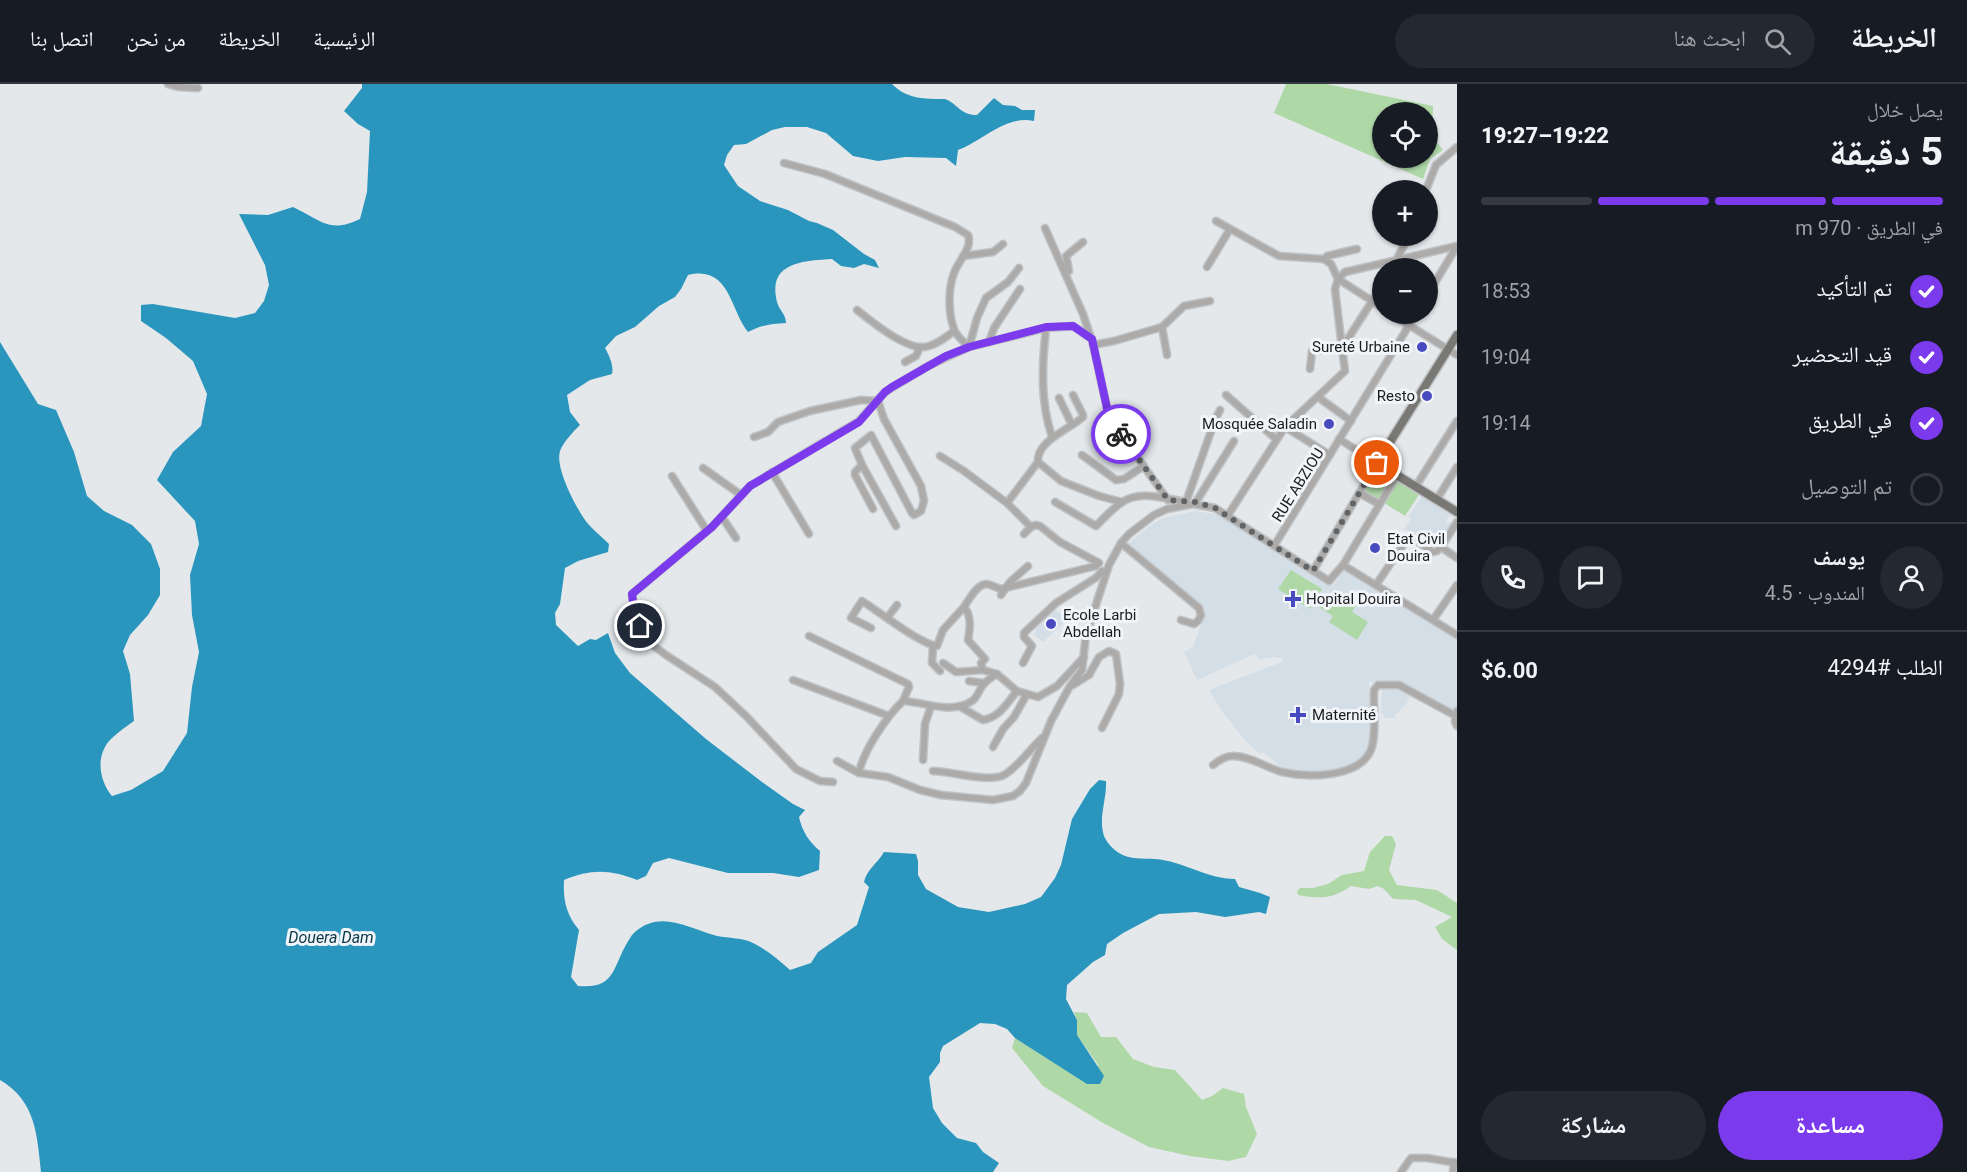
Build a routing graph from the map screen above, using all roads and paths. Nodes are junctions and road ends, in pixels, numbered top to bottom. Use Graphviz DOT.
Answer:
graph roads {
  1 [pos="168,84"];
  2 [pos="198,88"];
  3 [pos="1457,147"];
  4 [pos="784,163"];
  5 [pos="1430,180"];
  6 [pos="1216,221"];
  7 [pos="1045,228"];
  8 [pos="1230,229"];
  9 [pos="1083,242"];
  10 [pos="1003,244"];
  11 [pos="1457,246"];
  12 [pos="1357,249"];
  13 [pos="963,256"];
  14 [pos="1408,258"];
  15 [pos="1324,259"];
  16 [pos="1372,266"];
  17 [pos="1207,267"];
  18 [pos="1019,268"];
  19 [pos="1438,277"];
  20 [pos="1338,279"];
  21 [pos="1020,289"];
  22 [pos="1075,295"];
  23 [pos="1372,301"];
  24 [pos="1210,302"];
  25 [pos="1372,303"];
  26 [pos="857,310"];
  27 [pos="1409,325"];
  28 [pos="1046,327"];
  29 [pos="1161,327"];
  30 [pos="954,331"];
  31 [pos="1457,335"];
  32 [pos="989,342"];
  33 [pos="1092,342"];
  34 [pos="920,347"];
  35 [pos="969,347"];
  36 [pos="1342,348"];
  37 [pos="1448,350"];
  38 [pos="1167,355"];
  39 [pos="1457,355"];
  40 [pos="905,362"];
  41 [pos="1310,369"];
  42 [pos="1073,395"];
  43 [pos="1226,395"];
  44 [pos="1318,397"];
  45 [pos="1059,398"];
  46 [pos="878,401"];
  47 [pos="1220,410"];
  48 [pos="1351,421"];
  49 [pos="1457,421"];
  50 [pos="1072,425"];
  51 [pos="1285,427"];
  52 [pos="754,437"];
  53 [pos="1052,437"];
  54 [pos="1276,439"];
  55 [pos="1339,439"];
  56 [pos="1234,441"];
  57 [pos="1082,455"];
  58 [pos="1330,455"];
  59 [pos="940,456"];
  60 [pos="1038,462"];
  61 [pos="1377,463"];
  62 [pos="862,465"];
  63 [pos="1144,466"];
  64 [pos="1457,467"];
  65 [pos="703,468"];
  66 [pos="772,472"];
  67 [pos="1398,474"];
  68 [pos="672,476"];
  69 [pos="1416,486"];
  70 [pos="1359,494"];
  71 [pos="741,495"];
  72 [pos="1437,499"];
  73 [pos="1168,500"];
  74 [pos="1055,501"];
  75 [pos="1122,502"];
  76 [pos="1186,502"];
  77 [pos="1199,503"];
  78 [pos="1007,504"];
  79 [pos="1378,504"];
  80 [pos="873,509"];
  81 [pos="1457,512"];
  82 [pos="1227,515"];
  83 [pos="722,517"];
  84 [pos="1457,522"];
  85 [pos="896,526"];
  86 [pos="707,531"];
  87 [pos="809,534"];
  88 [pos="736,538"];
  89 [pos="1121,543"];
  90 [pos="1274,546"];
  91 [pos="1441,547"];
  92 [pos="1457,558"];
  93 [pos="1343,565"];
  94 [pos="1028,566"];
  95 [pos="1102,569"];
  96 [pos="1313,571"];
  97 [pos="1376,585"];
  98 [pos="1457,585"];
  99 [pos="1006,588"];
  100 [pos="1001,595"];
  101 [pos="1449,597"];
  102 [pos="1457,602"];
  103 [pos="897,604"];
  104 [pos="964,607"];
  105 [pos="887,618"];
  106 [pos="1181,620"];
  107 [pos="1433,620"];
  108 [pos="871,628"];
  109 [pos="1457,635"];
  110 [pos="809,636"];
  111 [pos="933,646"];
  112 [pos="1085,657"];
  113 [pos="943,663"];
  114 [pos="1023,663"];
  115 [pos="983,669"];
  116 [pos="940,671"];
  117 [pos="997,674"];
  118 [pos="793,680"];
  119 [pos="969,681"];
  120 [pos="984,683"];
  121 [pos="1070,686"];
  122 [pos="1017,691"];
  123 [pos="1026,694"];
  124 [pos="903,701"];
  125 [pos="931,706"];
  126 [pos="959,706"];
  127 [pos="1456,713"];
  128 [pos="889,716"];
  129 [pos="1457,726"];
  130 [pos="1102,728"];
  131 [pos="1044,736"];
  132 [pos="993,747"];
  133 [pos="923,760"];
  134 [pos="837,761"];
  135 [pos="1213,765"];
  136 [pos="933,771"];
  137 [pos="859,773"];
  138 [pos="833,783"];
  139 [pos="1456,1162"];
  140 [pos="1401,1172"];
  141 [pos="1453,1172"];
  1 -- 2 [label="street"];
  3 -- 5 [label="street"];
  4 -- 13 [label="street"];
  6 -- 8 [label="street"];
  7 -- 22 [label="street"];
  8 -- 15 [label="street"];
  8 -- 17 [label="street"];
  9 -- 22 [label="street"];
  10 -- 13 [label="street"];
  11 -- 14 [label="street"];
  11 -- 19 [label="street"];
  12 -- 15 [label="street"];
  13 -- 30 [label="street"];
  15 -- 20 [label="street"];
  16 -- 20 [label="street"];
  18 -- 35 [label="street"];
  20 -- 23 [label="street"];
  20 -- 36 [label="street"];
  21 -- 32 [label="street"];
  22 -- 33 [label="street"];
  24 -- 29 [label="street"];
  25 -- 36 [label="street"];
  26 -- 34 [label="street"];
  27 -- 37 [label="street"];
  27 -- 48 [label="street, RUE ABZIOU"];
  28 -- 32 [label="street"];
  28 -- 33 [label="street"];
  28 -- 53 [label="street"];
  29 -- 33 [label="street"];
  29 -- 38 [label="street"];
  30 -- 34 [label="street"];
  30 -- 35 [label="street"];
  31 -- 37 [label="main road"];
  32 -- 35 [label="street"];
  33 -- 63 [label="street"];
  34 -- 40 [label="street"];
  35 -- 46 [label="street"];
  36 -- 41 [label="street"];
  36 -- 44 [label="street"];
  37 -- 39 [label="street"];
  37 -- 61 [label="main road"];
  42 -- 50 [label="street"];
  43 -- 54 [label="street"];
  44 -- 48 [label="street"];
  44 -- 51 [label="street"];
  45 -- 50 [label="street"];
  46 -- 52 [label="street"];
  46 -- 62 [label="street"];
  46 -- 66 [label="street"];
  47 -- 76 [label="street"];
  48 -- 55 [label="street, RUE ABZIOU"];
  49 -- 69 [label="street"];
  50 -- 53 [label="street"];
  51 -- 54 [label="street"];
  51 -- 58 [label="street"];
  53 -- 60 [label="street"];
  54 -- 82 [label="street"];
  55 -- 58 [label="street, RUE ABZIOU"];
  55 -- 61 [label="street"];
  56 -- 77 [label="street"];
  57 -- 63 [label="street"];
  58 -- 90 [label="street, RUE ABZIOU"];
  59 -- 78 [label="street"];
  60 -- 75 [label="street"];
  60 -- 78 [label="street"];
  61 -- 67 [label="main road"];
  61 -- 70 [label="street"];
  62 -- 80 [label="street"];
  62 -- 85 [label="street"];
  63 -- 73 [label="street"];
  64 -- 72 [label="street"];
  65 -- 71 [label="street"];
  66 -- 71 [label="street"];
  66 -- 87 [label="street"];
  67 -- 69 [label="main road"];
  67 -- 79 [label="street"];
  68 -- 86 [label="street"];
  69 -- 72 [label="main road"];
  70 -- 79 [label="street"];
  70 -- 96 [label="street"];
  71 -- 83 [label="street"];
  72 -- 81 [label="main road"];
  73 -- 75 [label="street"];
  73 -- 76 [label="street"];
  74 -- 75 [label="street"];
  76 -- 77 [label="street"];
  77 -- 82 [label="street"];
  77 -- 89 [label="street"];
  78 -- 95 [label="street"];
  79 -- 93 [label="street"];
  82 -- 90 [label="street"];
  83 -- 86 [label="street"];
  83 -- 88 [label="street"];
  84 -- 91 [label="street"];
  86 -- 138 [label="street"];
  89 -- 95 [label="street"];
  89 -- 106 [label="street"];
  90 -- 96 [label="street"];
  91 -- 92 [label="street"];
  91 -- 97 [label="street"];
  93 -- 96 [label="street"];
  93 -- 97 [label="street"];
  94 -- 99 [label="street"];
  95 -- 99 [label="street"];
  95 -- 112 [label="street"];
  95 -- 114 [label="street"];
  97 -- 107 [label="street"];
  98 -- 101 [label="street"];
  99 -- 100 [label="street"];
  99 -- 104 [label="street"];
  101 -- 102 [label="street"];
  101 -- 107 [label="street"];
  103 -- 105 [label="street"];
  104 -- 111 [label="street"];
  104 -- 115 [label="street"];
  105 -- 108 [label="street"];
  105 -- 111 [label="street"];
  107 -- 109 [label="street"];
  110 -- 124 [label="street"];
  111 -- 116 [label="street"];
  112 -- 121 [label="street"];
  112 -- 123 [label="street"];
  113 -- 115 [label="street"];
  115 -- 117 [label="street"];
  117 -- 120 [label="street"];
  117 -- 122 [label="street"];
  118 -- 128 [label="street"];
  119 -- 120 [label="street"];
  120 -- 126 [label="street"];
  121 -- 130 [label="street"];
  121 -- 131 [label="street"];
  122 -- 123 [label="street"];
  122 -- 126 [label="street"];
  123 -- 132 [label="street"];
  124 -- 125 [label="street"];
  124 -- 128 [label="street"];
  125 -- 126 [label="street"];
  125 -- 133 [label="street"];
  127 -- 129 [label="street"];
  127 -- 135 [label="street"];
  128 -- 137 [label="street"];
  131 -- 136 [label="street"];
  131 -- 137 [label="street"];
  134 -- 137 [label="street"];
  139 -- 140 [label="street"];
  139 -- 141 [label="street"];
}
